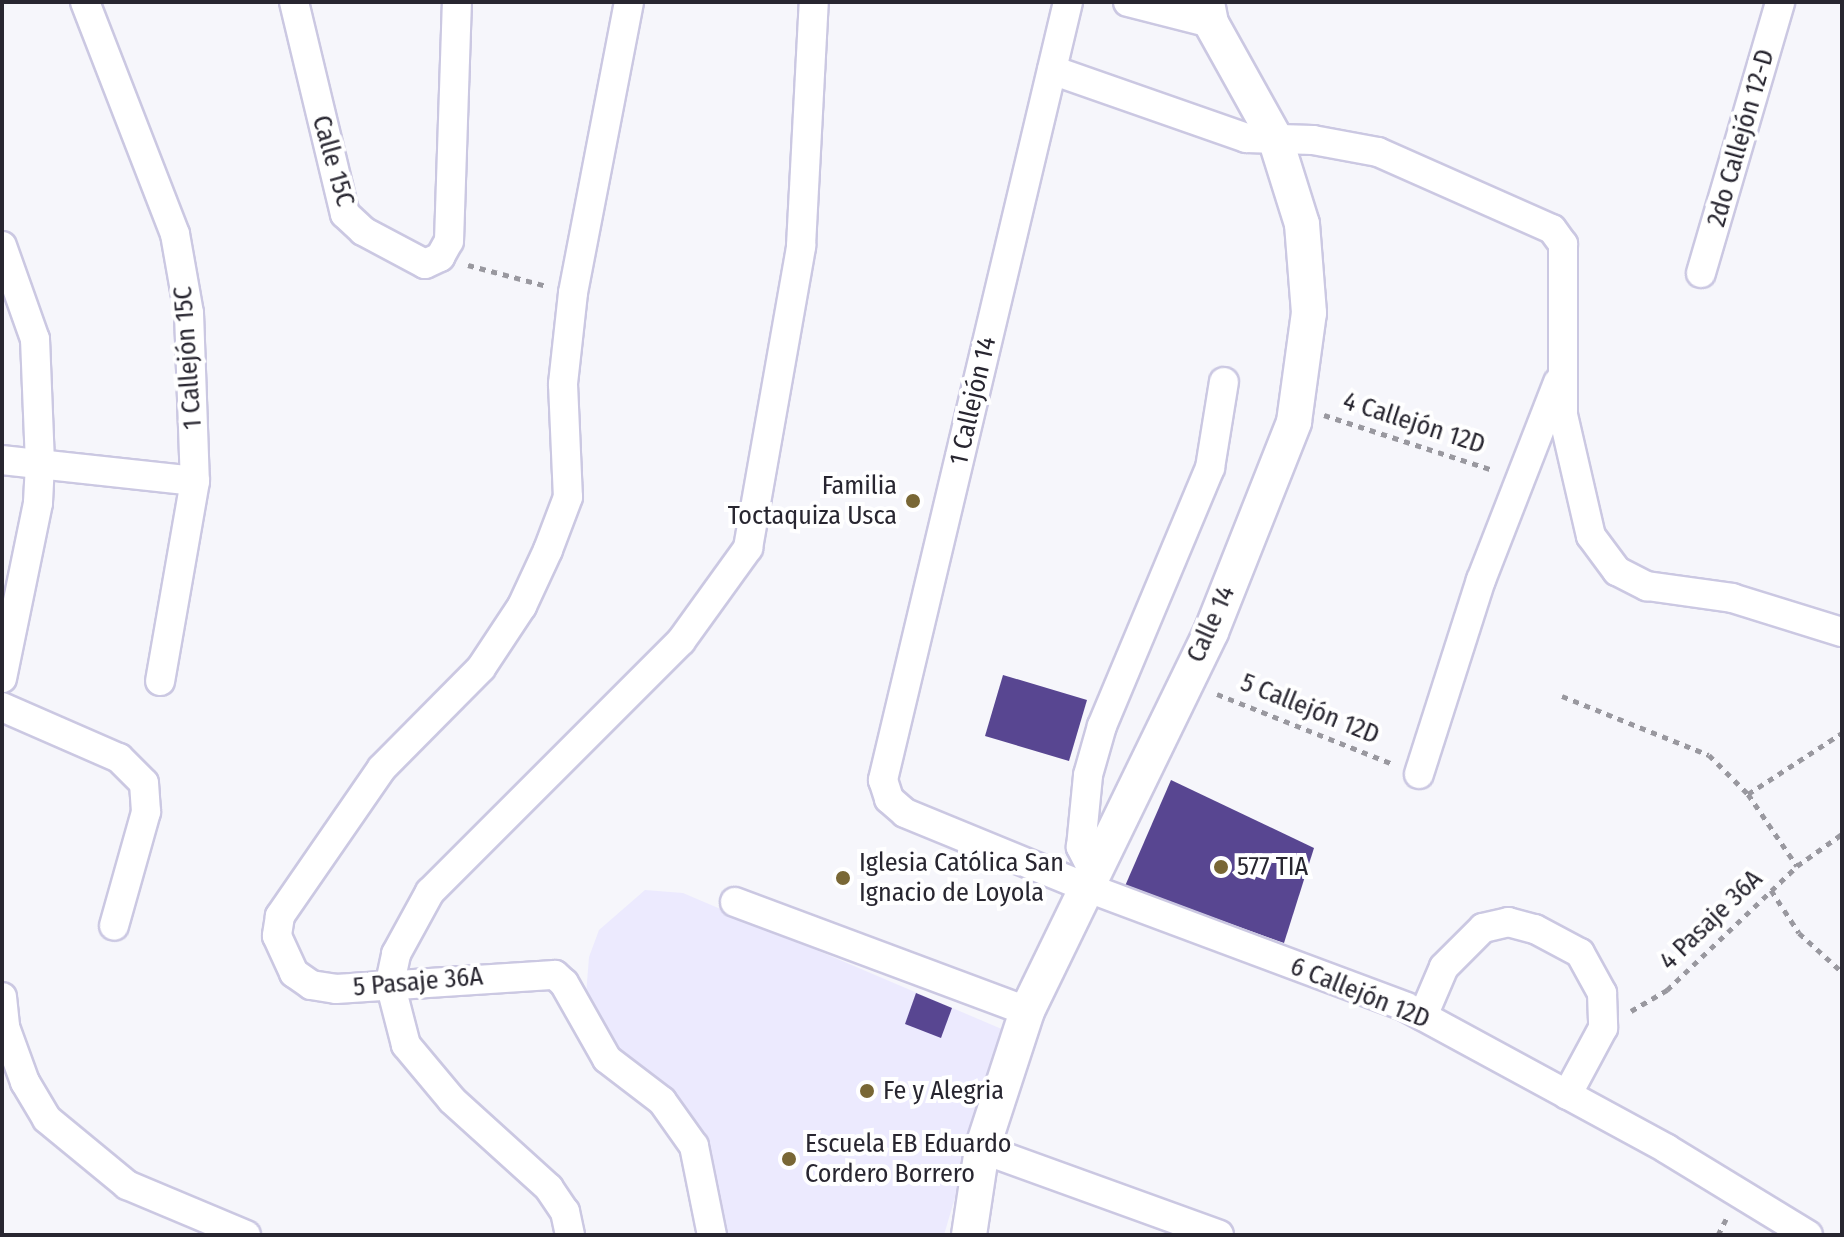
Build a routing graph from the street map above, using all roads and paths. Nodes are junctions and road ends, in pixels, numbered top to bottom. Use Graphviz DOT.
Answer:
graph roads {
  1 [pos="85,2"];
  2 [pos="294,2"];
  3 [pos="457,2"];
  4 [pos="629,2"];
  5 [pos="814,2"];
  6 [pos="1068,2"];
  7 [pos="1128,2"];
  8 [pos="1780,2"];
  9 [pos="1209,12"];
  10 [pos="1052,70"];
  11 [pos="1275,138"];
  12 [pos="2,246"];
  13 [pos="440,257"];
  14 [pos="1701,273"];
  15 [pos="573,293"];
  16 [pos="1563,371"];
  17 [pos="1224,382"];
  18 [pos="1296,406"];
  19 [pos="2,460"];
  20 [pos="40,464"];
  21 [pos="1519,478"];
  22 [pos="195,481"];
  23 [pos="1842,632"];
  24 [pos="2,678"];
  25 [pos="160,681"];
  26 [pos="1186,681"];
  27 [pos="1562,696"];
  28 [pos="2,707"];
  29 [pos="1842,733"];
  30 [pos="1419,774"];
  31 [pos="1748,794"];
  32 [pos="889,799"];
  33 [pos="1842,834"];
  34 [pos="1797,866"];
  35 [pos="1087,878"];
  36 [pos="1771,890"];
  37 [pos="735,902"];
  38 [pos="114,926"];
  39 [pos="1842,972"];
  40 [pos="390,983"];
  41 [pos="2,997"];
  42 [pos="1027,1011"];
  43 [pos="1423,1016"];
  44 [pos="1603,1028"];
  45 [pos="1567,1095"];
  46 [pos="982,1149"];
  47 [pos="246,1235"];
  48 [pos="570,1235"];
  49 [pos="712,1235"];
  50 [pos="969,1235"];
  51 [pos="1219,1235"];
  52 [pos="1808,1235"];
  1 -- 22 [label="street, 1 Callejón 15C"];
  2 -- 13 [label="street, Calle 15C"];
  3 -- 13 [label="street"];
  4 -- 15 [label="street"];
  5 -- 40 [label="street"];
  6 -- 10 [label="street, 1 Callejón 14"];
  7 -- 9 [label="street"];
  8 -- 14 [label="street, 2do Callejón 12-D"];
  9 -- 11 [label="street, Calle 14"];
  10 -- 11 [label="street"];
  10 -- 32 [label="street, 1 Callejón 14"];
  11 -- 16 [label="street"];
  11 -- 18 [label="street, Calle 14"];
  12 -- 20 [label="street"];
  13 -- 15 [label="path"];
  15 -- 40 [label="street, 5 Pasaje 36A"];
  16 -- 21 [label="street"];
  16 -- 23 [label="street"];
  17 -- 35 [label="street"];
  18 -- 21 [label="path, 4 Callejón 12D"];
  18 -- 26 [label="street, Calle 14"];
  19 -- 20 [label="street"];
  20 -- 22 [label="street"];
  20 -- 24 [label="street"];
  21 -- 30 [label="street"];
  22 -- 25 [label="street, 1 Callejón 15C"];
  26 -- 30 [label="path, 5 Callejón 12D"];
  26 -- 35 [label="street, Calle 14"];
  27 -- 31 [label="path"];
  28 -- 38 [label="street"];
  29 -- 31 [label="path"];
  31 -- 34 [label="path"];
  32 -- 35 [label="street, 6 Callejón 12D"];
  33 -- 34 [label="path, 4 Pasaje 36A"];
  34 -- 36 [label="path, 4 Pasaje 36A"];
  35 -- 42 [label="street, Calle 14"];
  35 -- 43 [label="street, 6 Callejón 12D"];
  36 -- 39 [label="path"];
  36 -- 44 [label="path, 4 Pasaje 36A"];
  37 -- 42 [label="street"];
  40 -- 48 [label="street"];
  40 -- 49 [label="street, 5 Pasaje 36A"];
  41 -- 47 [label="street"];
  42 -- 46 [label="street, Calle 14"];
  43 -- 44 [label="street"];
  43 -- 45 [label="street, 6 Callejón 12D"];
  44 -- 45 [label="street"];
  45 -- 52 [label="street, 6 Callejón 12D"];
  46 -- 50 [label="street, Calle 14"];
  46 -- 51 [label="street"];
}
